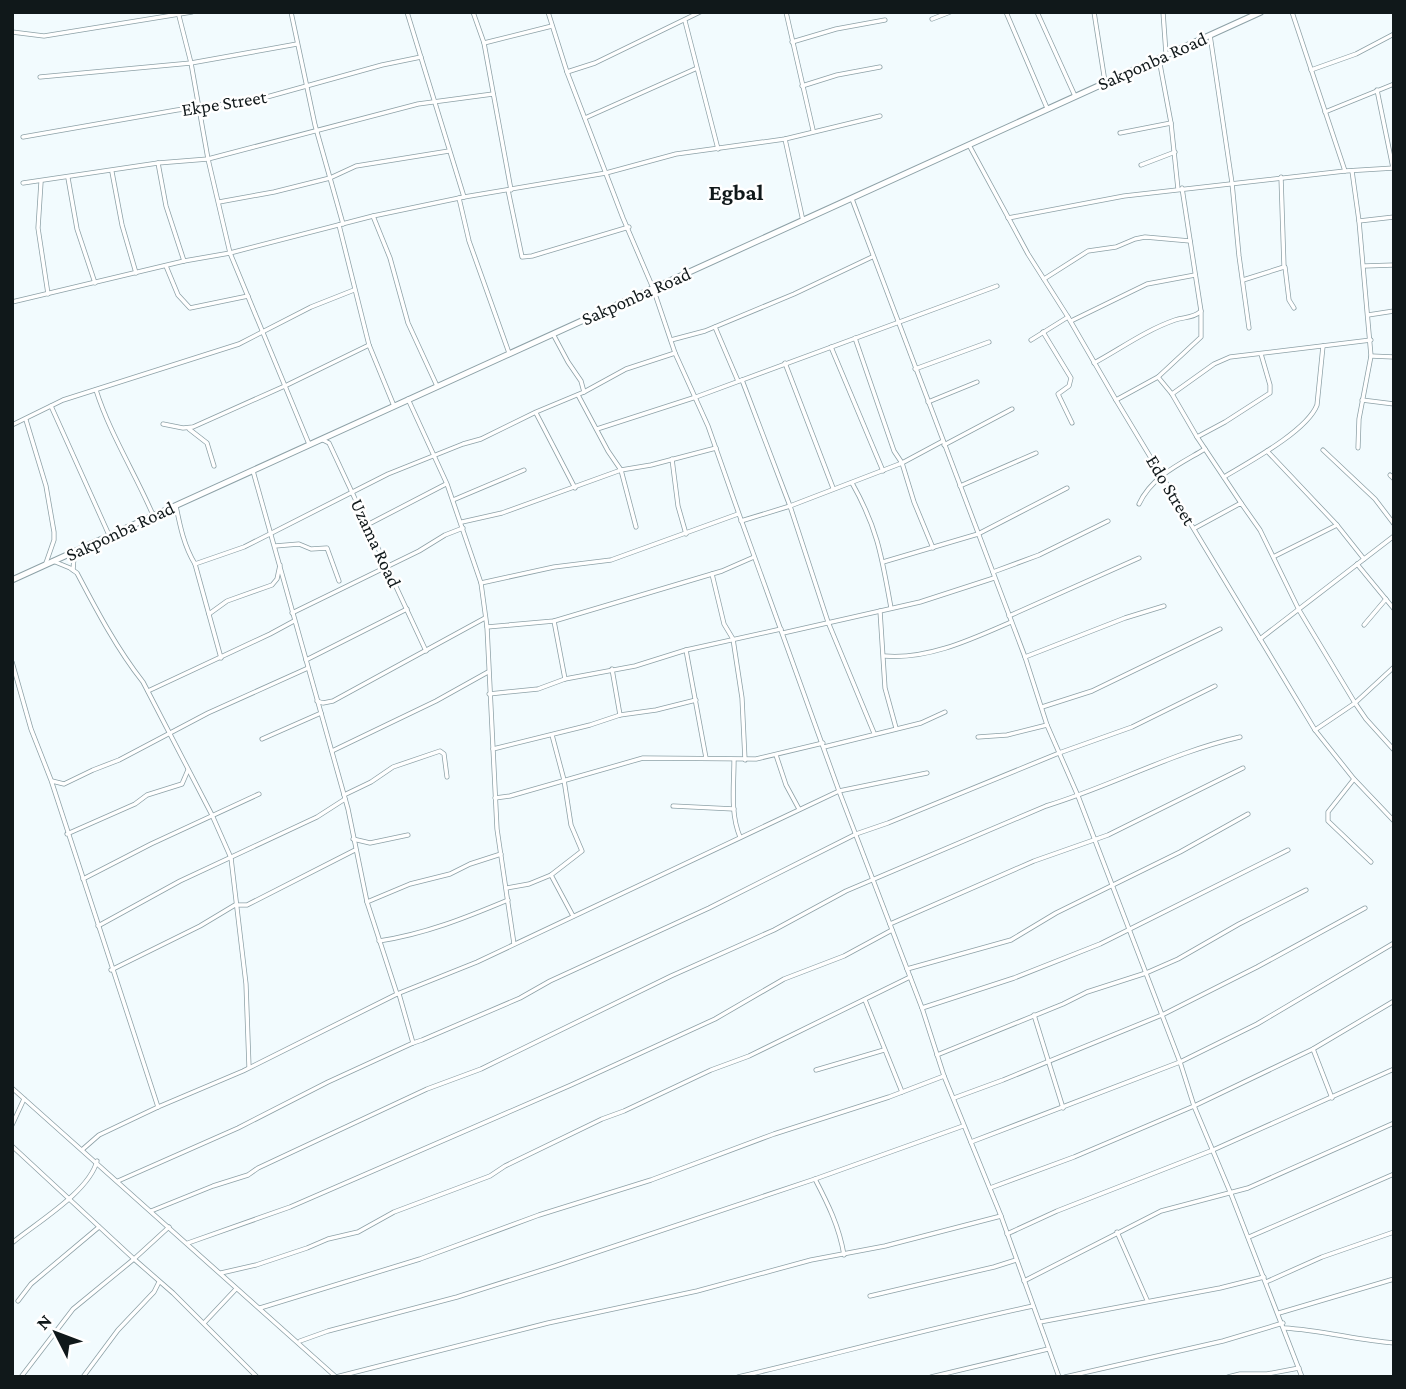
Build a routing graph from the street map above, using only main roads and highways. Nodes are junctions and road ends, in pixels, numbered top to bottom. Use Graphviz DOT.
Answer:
graph roads {
  1 [pos="1261,12"];
  2 [pos="12,580"];
  1 -- 2 [label="main road, Sakponba Road"];
}
